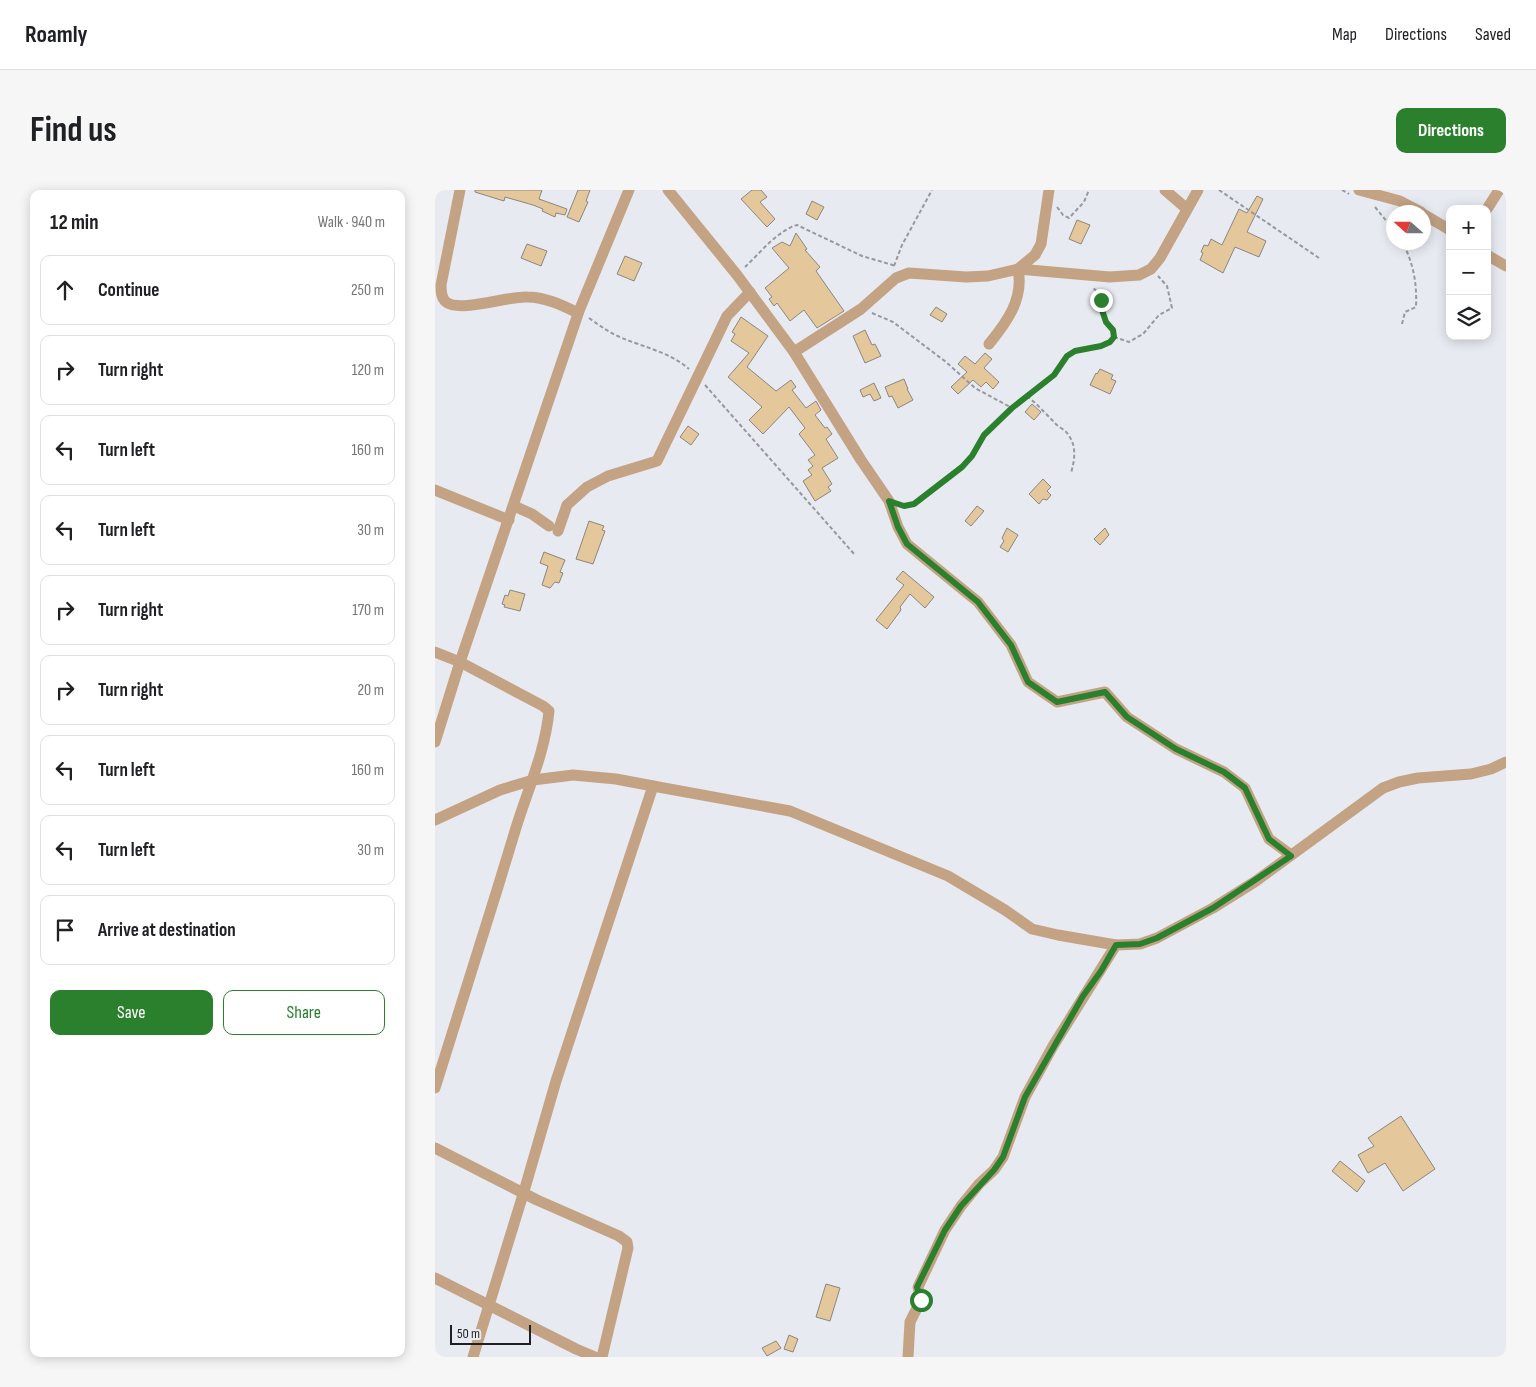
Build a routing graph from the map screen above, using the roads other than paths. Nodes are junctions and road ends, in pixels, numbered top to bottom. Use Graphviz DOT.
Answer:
graph roads {
  1 [pos="460,190"];
  2 [pos="629,190"];
  3 [pos="668,190"];
  4 [pos="1049,190"];
  5 [pos="1165,190"];
  6 [pos="1198,190"];
  7 [pos="1499,190"];
  8 [pos="1357,194"];
  9 [pos="1408,205"];
  10 [pos="1490,205"];
  11 [pos="1187,209"];
  12 [pos="1431,218"];
  13 [pos="1446,227"];
  14 [pos="1491,257"];
  15 [pos="1506,266"];
  16 [pos="1018,269"];
  17 [pos="750,292"];
  18 [pos="578,312"];
  19 [pos="989,344"];
  20 [pos="794,352"];
  21 [pos="435,490"];
  22 [pos="513,506"];
  23 [pos="509,520"];
  24 [pos="435,652"];
  25 [pos="460,662"];
  26 [pos="435,742"];
  27 [pos="1506,762"];
  28 [pos="533,780"];
  29 [pos="653,786"];
  30 [pos="435,820"];
  31 [pos="1291,856"];
  32 [pos="1116,945"];
  33 [pos="435,1088"];
  34 [pos="435,1148"];
  35 [pos="524,1193"];
  36 [pos="435,1278"];
  37 [pos="489,1306"];
  38 [pos="473,1357"];
  39 [pos="595,1357"];
  40 [pos="602,1357"];
  41 [pos="908,1357"];
  1 -- 18 [label="street"];
  2 -- 18 [label="street"];
  3 -- 17 [label="street"];
  4 -- 16 [label="street"];
  5 -- 11 [label="street"];
  6 -- 11 [label="street"];
  7 -- 10 [label="street"];
  8 -- 9 [label="street"];
  11 -- 16 [label="street"];
  12 -- 13 [label="street"];
  14 -- 15 [label="street"];
  16 -- 19 [label="street"];
  16 -- 20 [label="street"];
  17 -- 20 [label="street"];
  17 -- 22 [label="street"];
  18 -- 22 [label="street"];
  20 -- 31 [label="street"];
  21 -- 23 [label="street"];
  22 -- 23 [label="street"];
  23 -- 25 [label="street"];
  24 -- 25 [label="street"];
  25 -- 26 [label="street"];
  25 -- 28 [label="street"];
  27 -- 31 [label="street"];
  28 -- 29 [label="street"];
  28 -- 30 [label="street"];
  28 -- 33 [label="street"];
  29 -- 32 [label="street"];
  29 -- 35 [label="street"];
  31 -- 32 [label="street"];
  32 -- 41 [label="street"];
  34 -- 35 [label="street"];
  35 -- 37 [label="street"];
  35 -- 40 [label="street"];
  36 -- 37 [label="street"];
  37 -- 38 [label="street"];
  37 -- 39 [label="street"];
}
